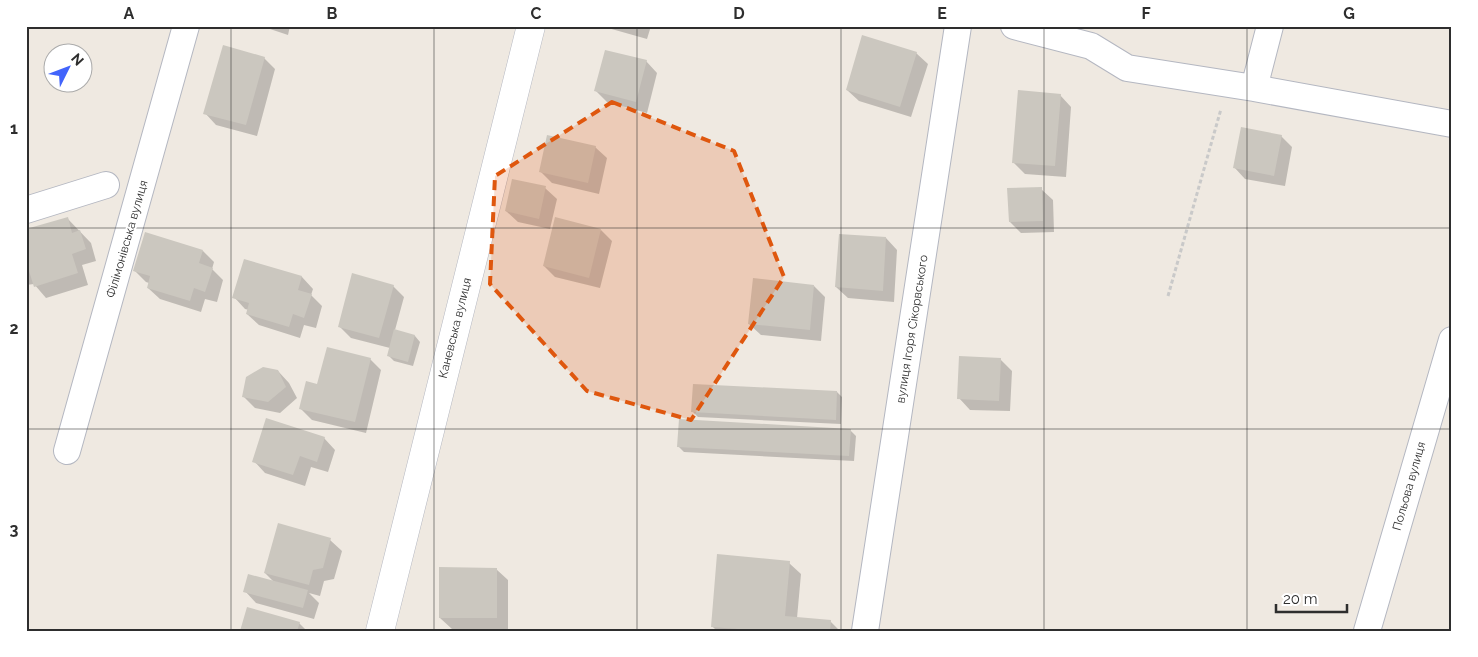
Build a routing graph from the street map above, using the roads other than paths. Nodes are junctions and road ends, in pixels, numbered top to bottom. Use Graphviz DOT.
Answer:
graph roads {
  1 [pos="186,26"];
  2 [pos="531,26"];
  3 [pos="958,26"];
  4 [pos="1014,26"];
  5 [pos="1270,26"];
  6 [pos="1254,88"];
  7 [pos="1452,124"];
  8 [pos="106,185"];
  9 [pos="26,210"];
  10 [pos="1452,340"];
  11 [pos="67,451"];
  12 [pos="380,631"];
  13 [pos="864,631"];
  14 [pos="1367,631"];
  1 -- 11 [label="street, Філімонівська вулиця"];
  2 -- 12 [label="street, Каневська вулиця"];
  3 -- 13 [label="street, вулиця Ігоря Сікорвського"];
  4 -- 6 [label="street"];
  5 -- 6 [label="street"];
  6 -- 7 [label="street"];
  8 -- 9 [label="street"];
  10 -- 14 [label="street, Польова вулиця"];
}
